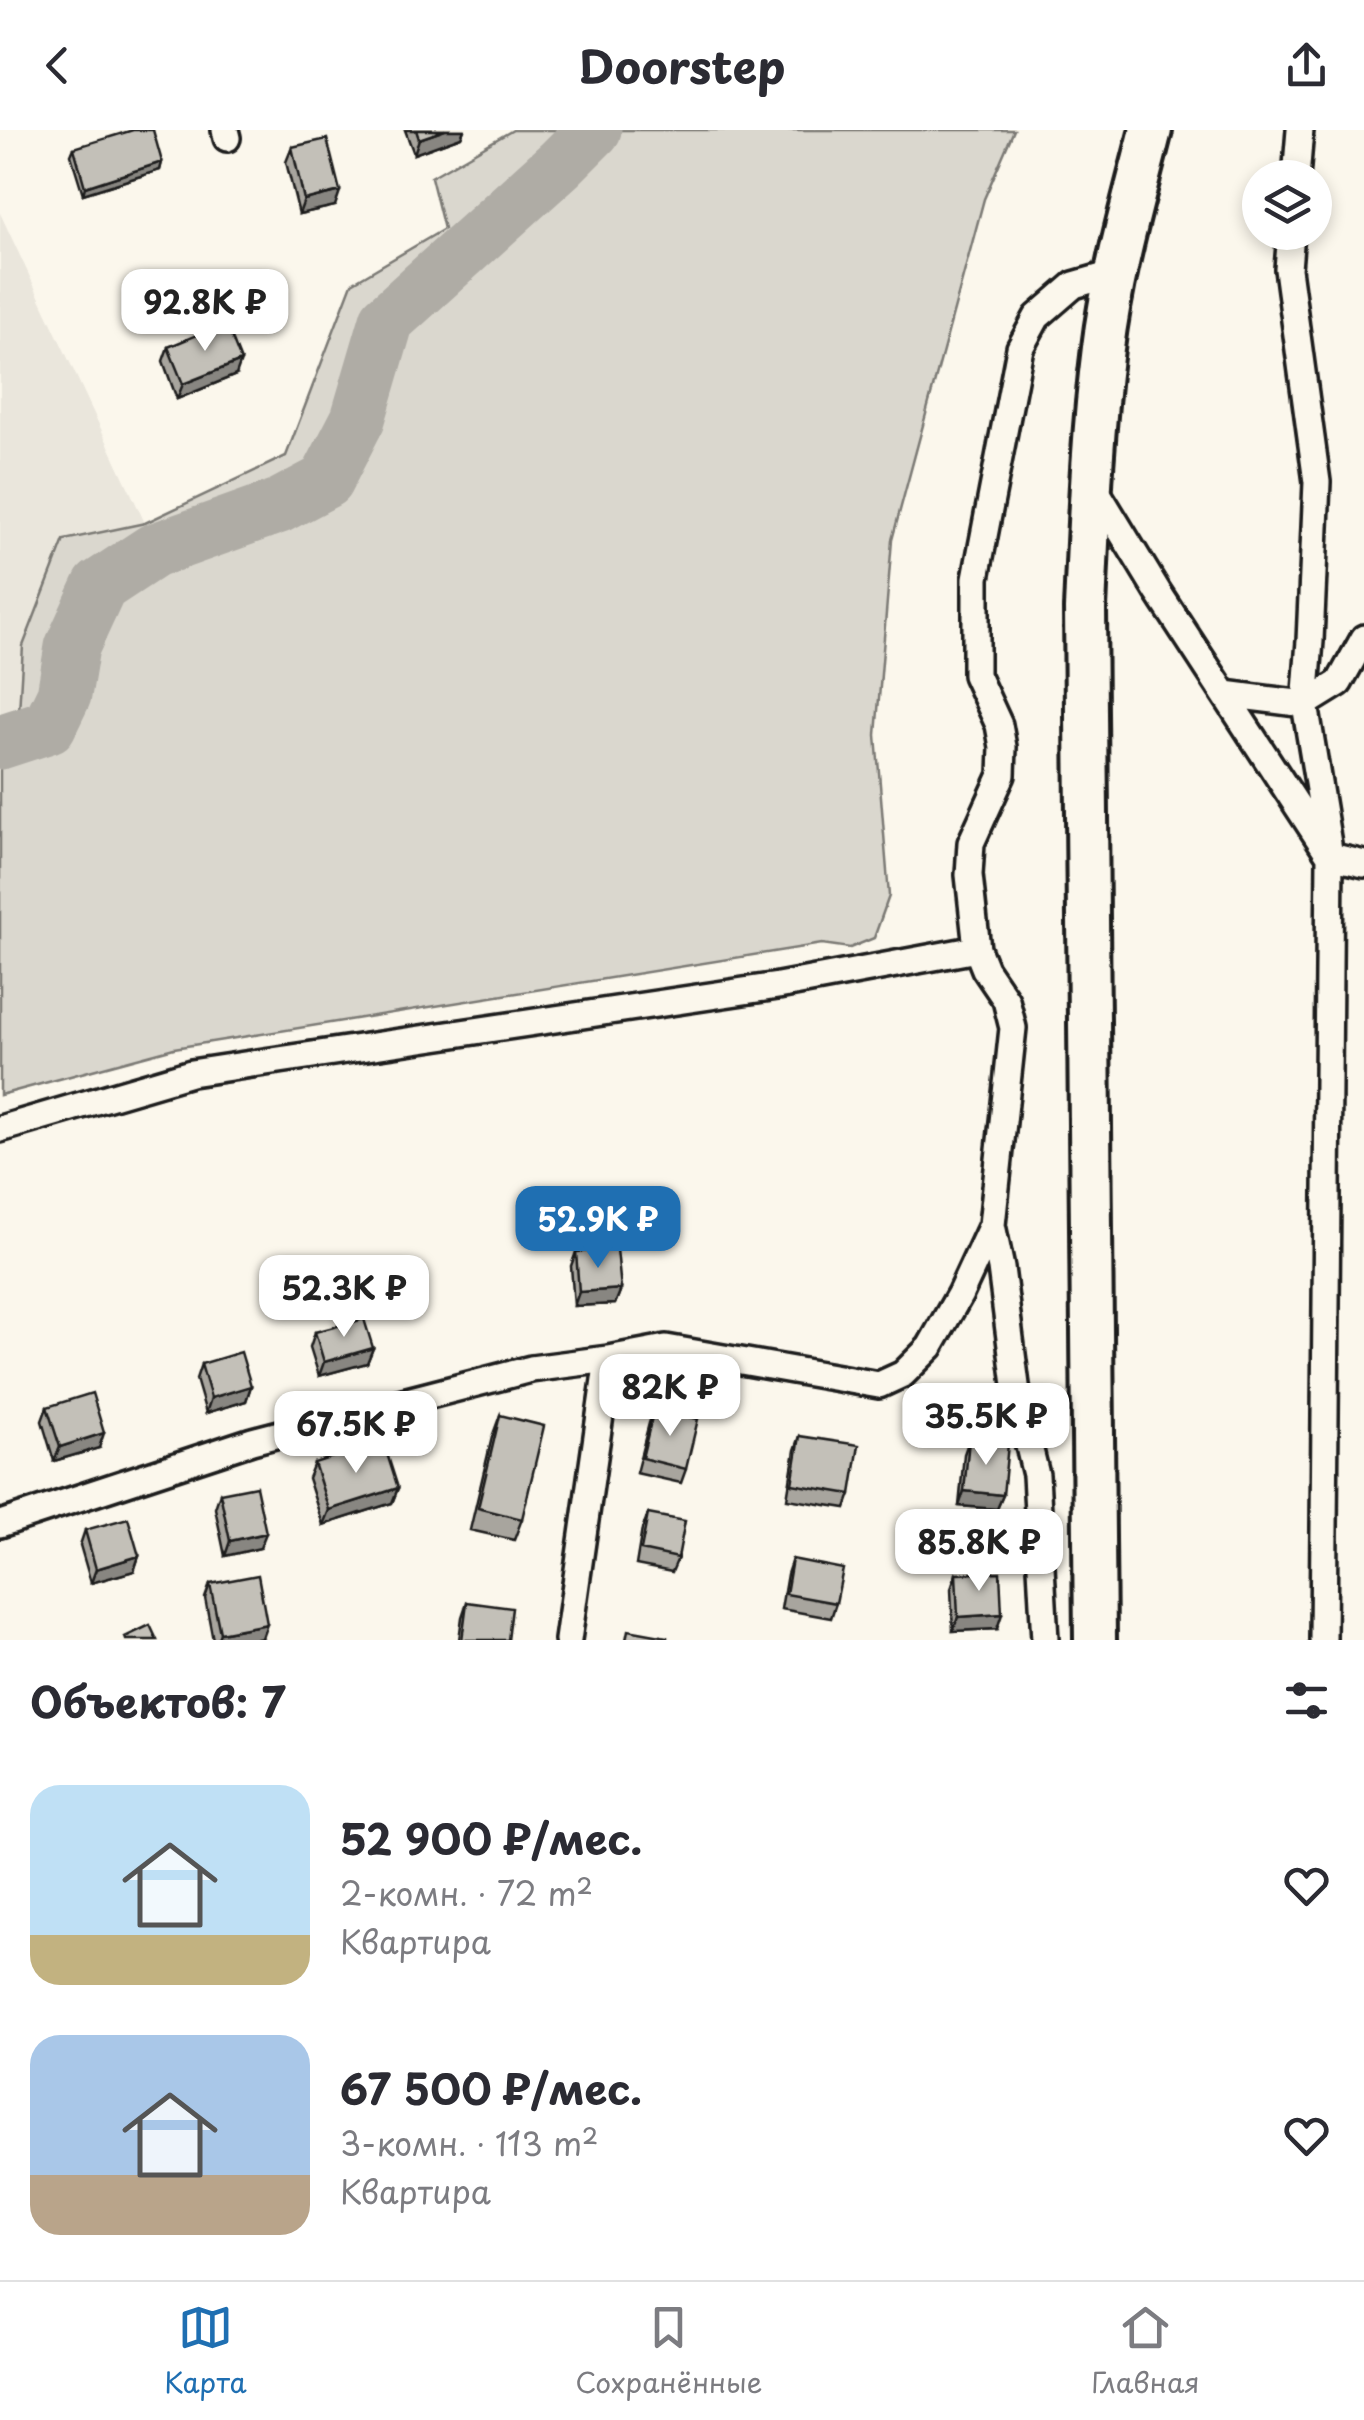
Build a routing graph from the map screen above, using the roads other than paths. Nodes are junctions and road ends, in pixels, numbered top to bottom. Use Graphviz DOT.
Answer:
graph roads {
  1 [pos="1151,130"];
  2 [pos="1300,130"];
  3 [pos="1298,160"];
  4 [pos="1290,250"];
  5 [pos="1116,273"];
  6 [pos="1090,481"];
  7 [pos="1364,638"];
  8 [pos="1225,694"];
  9 [pos="1305,704"];
  10 [pos="1330,856"];
  11 [pos="1364,864"];
  12 [pos="976,949"];
  13 [pos="0,1128"];
  14 [pos="992,1225"];
  15 [pos="608,1360"];
  16 [pos="0,1524"];
  17 [pos="568,1640"];
  18 [pos="1045,1640"];
  19 [pos="1095,1640"];
  20 [pos="1323,1640"];
  1 -- 5 [label="main road"];
  2 -- 3 [label="street"];
  4 -- 9 [label="street"];
  5 -- 6 [label="main road"];
  5 -- 12 [label="street"];
  6 -- 8 [label="street"];
  6 -- 19 [label="main road"];
  7 -- 9 [label="street"];
  8 -- 9 [label="street"];
  8 -- 10 [label="street"];
  9 -- 10 [label="street"];
  10 -- 11 [label="street"];
  10 -- 20 [label="street"];
  12 -- 13 [label="street"];
  12 -- 14 [label="street"];
  14 -- 15 [label="street"];
  14 -- 18 [label="street"];
  15 -- 16 [label="street"];
  15 -- 17 [label="street"];
}
